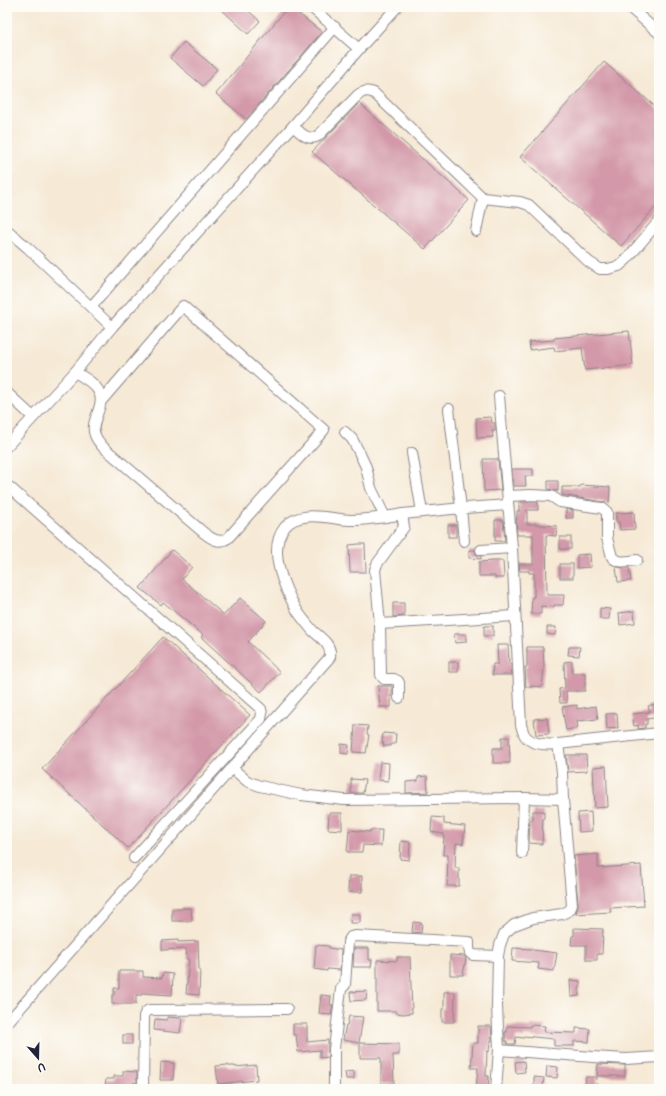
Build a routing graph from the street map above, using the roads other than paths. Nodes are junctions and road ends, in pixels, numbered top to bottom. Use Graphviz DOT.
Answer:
graph roads {
  1 [pos="311,7"];
  2 [pos="397,7"];
  3 [pos="629,7"];
  4 [pos="335,28"];
  5 [pos="659,33"];
  6 [pos="359,49"];
  7 [pos="292,126"];
  8 [pos="483,198"];
  9 [pos="659,221"];
  10 [pos="7,230"];
  11 [pos="476,230"];
  12 [pos="91,307"];
  13 [pos="112,327"];
  14 [pos="75,372"];
  15 [pos="7,393"];
  16 [pos="499,396"];
  17 [pos="102,400"];
  18 [pos="449,409"];
  19 [pos="34,417"];
  20 [pos="345,432"];
  21 [pos="7,446"];
  22 [pos="412,453"];
  23 [pos="7,485"];
  24 [pos="508,501"];
  25 [pos="461,508"];
  26 [pos="422,512"];
  27 [pos="402,514"];
  28 [pos="385,517"];
  29 [pos="464,541"];
  30 [pos="512,548"];
  31 [pos="481,550"];
  32 [pos="637,560"];
  33 [pos="515,616"];
  34 [pos="380,624"];
  35 [pos="400,698"];
  36 [pos="659,733"];
  37 [pos="558,744"];
  38 [pos="232,768"];
  39 [pos="524,798"];
  40 [pos="563,799"];
  41 [pos="522,853"];
  42 [pos="134,858"];
  43 [pos="498,956"];
  44 [pos="287,1009"];
  45 [pos="7,1023"];
  46 [pos="499,1050"];
  47 [pos="659,1057"];
  48 [pos="144,1089"];
  49 [pos="334,1089"];
  50 [pos="496,1089"];
  1 -- 4 [label="street"];
  2 -- 6 [label="street"];
  3 -- 5 [label="street"];
  4 -- 6 [label="street"];
  4 -- 12 [label="street"];
  6 -- 7 [label="street"];
  7 -- 8 [label="street"];
  7 -- 13 [label="street"];
  8 -- 9 [label="street"];
  8 -- 11 [label="street"];
  10 -- 12 [label="street"];
  12 -- 13 [label="street"];
  13 -- 14 [label="street"];
  14 -- 17 [label="street"];
  14 -- 19 [label="street"];
  15 -- 19 [label="street"];
  16 -- 24 [label="street"];
  17 -- 17 [label="street"];
  18 -- 25 [label="street"];
  19 -- 21 [label="street"];
  20 -- 28 [label="street"];
  22 -- 26 [label="street"];
  23 -- 42 [label="street"];
  24 -- 25 [label="street"];
  24 -- 30 [label="street"];
  24 -- 32 [label="street"];
  25 -- 26 [label="street"];
  25 -- 29 [label="street"];
  26 -- 27 [label="street"];
  27 -- 28 [label="street"];
  27 -- 34 [label="street"];
  28 -- 38 [label="street"];
  30 -- 31 [label="street"];
  30 -- 33 [label="street"];
  33 -- 34 [label="street"];
  33 -- 37 [label="street"];
  34 -- 35 [label="street"];
  36 -- 37 [label="street"];
  37 -- 40 [label="street"];
  38 -- 39 [label="street"];
  38 -- 45 [label="street"];
  39 -- 40 [label="street"];
  39 -- 41 [label="street"];
  40 -- 43 [label="street"];
  43 -- 46 [label="street"];
  43 -- 49 [label="street"];
  44 -- 48 [label="street"];
  46 -- 47 [label="street"];
  46 -- 50 [label="street"];
}
